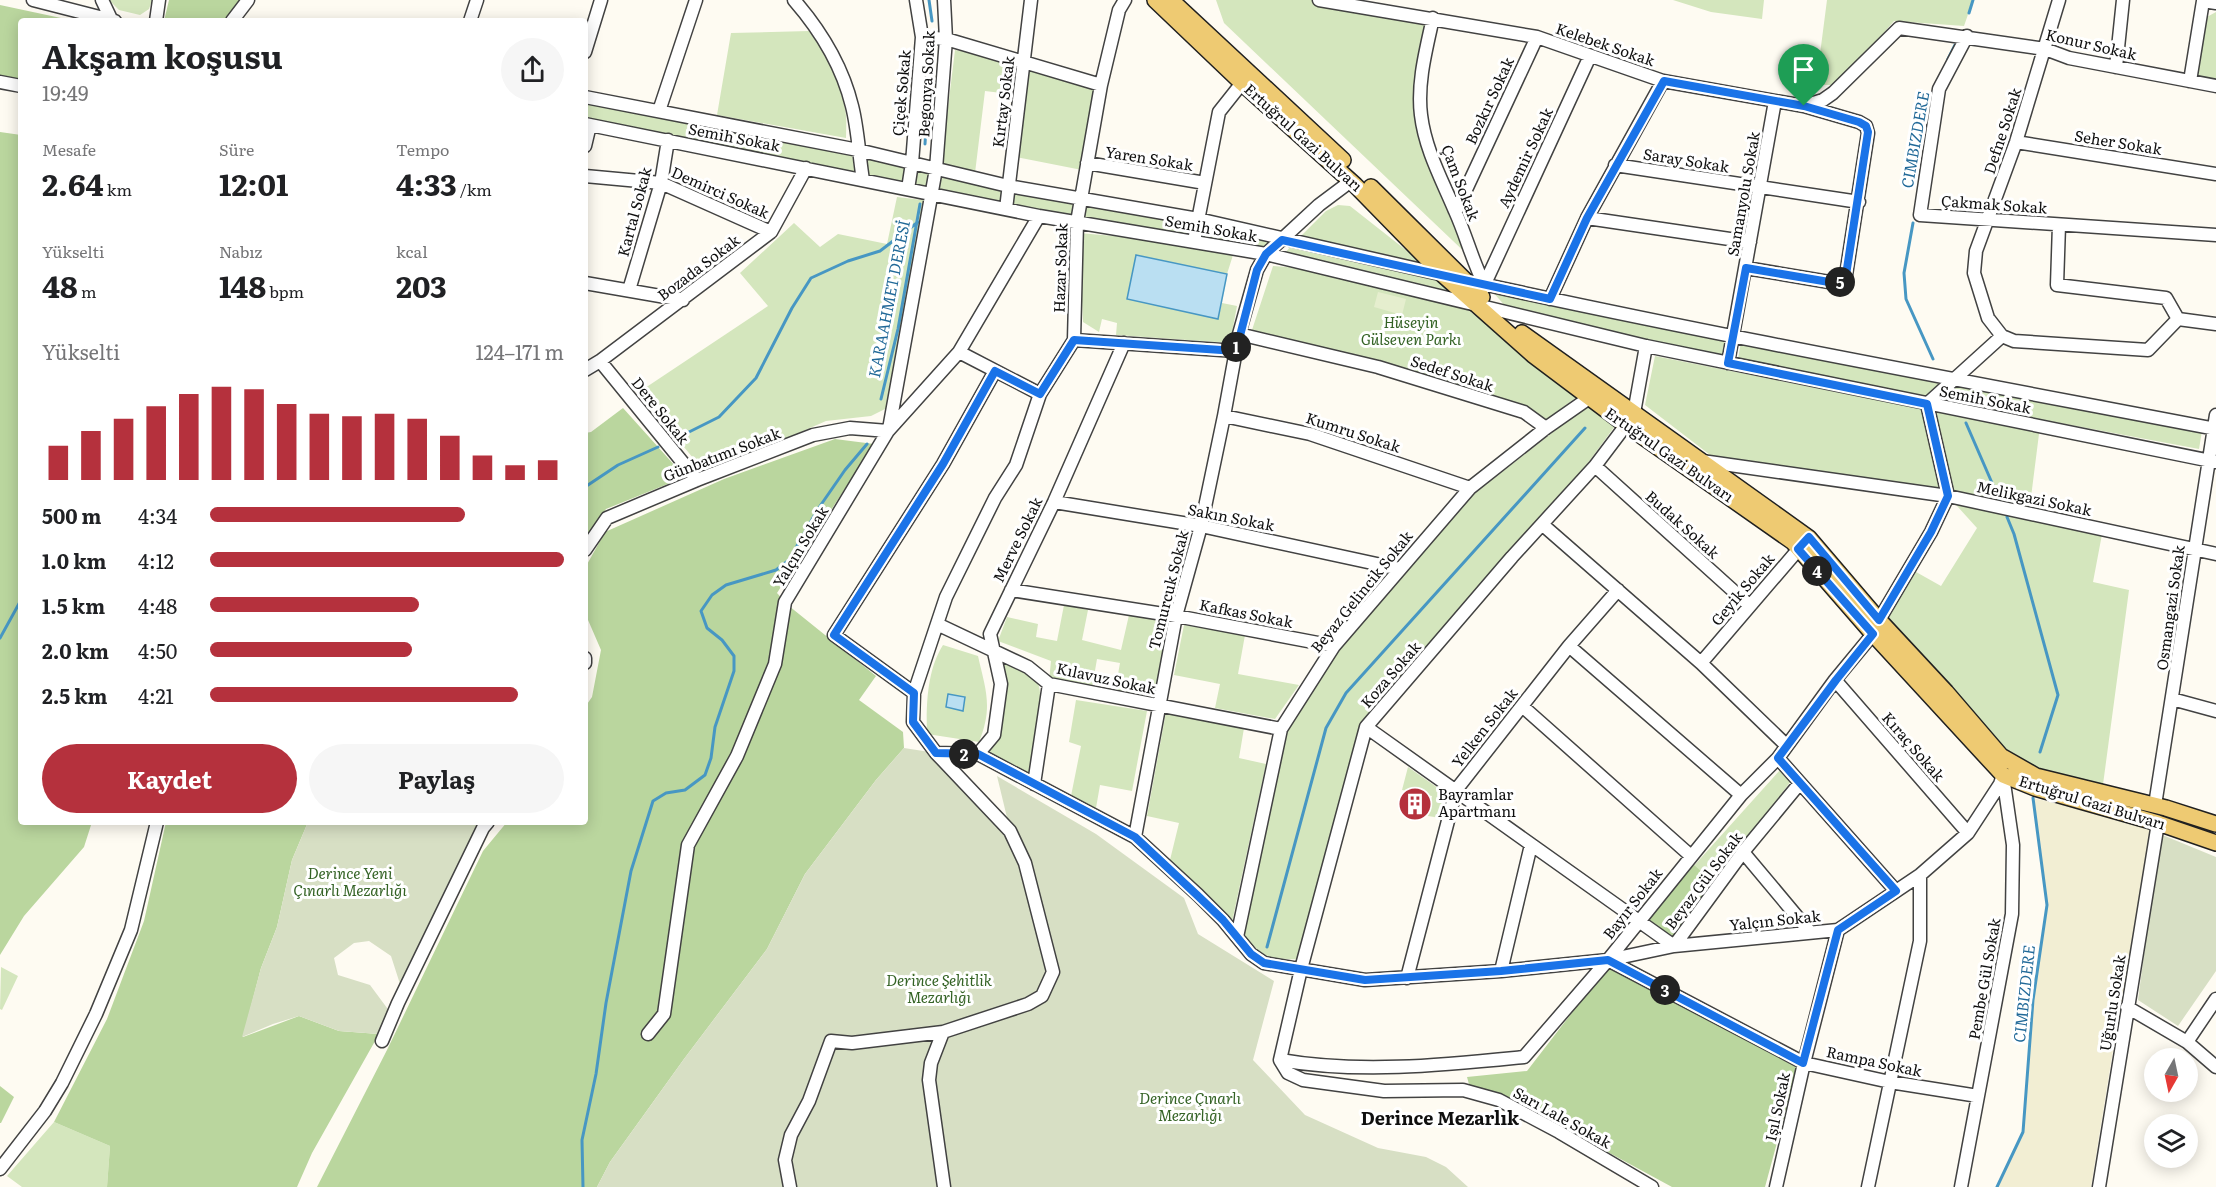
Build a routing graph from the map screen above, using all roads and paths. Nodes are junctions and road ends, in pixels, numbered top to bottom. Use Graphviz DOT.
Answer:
graph roads {
  1 [pos="33,0"];
  2 [pos="102,0"];
  3 [pos="159,0"];
  4 [pos="248,0"];
  5 [pos="477,0"];
  6 [pos="602,0"];
  7 [pos="696,0"];
  8 [pos="795,0"];
  9 [pos="916,0"];
  10 [pos="944,0"];
  11 [pos="1031,0"];
  12 [pos="1125,0"];
  13 [pos="1155,0"];
  14 [pos="1171,0"];
  15 [pos="1319,0"];
  16 [pos="2059,0"];
  17 [pos="2123,0"];
  18 [pos="2208,1"];
  19 [pos="102,18"];
  20 [pos="111,18"];
  21 [pos="156,18"];
  22 [pos="234,18"];
  23 [pos="471,18"];
  24 [pos="1433,18"];
  25 [pos="1963,36"];
  26 [pos="922,37"];
  27 [pos="1537,37"];
  28 [pos="946,39"];
  29 [pos="588,43"];
  30 [pos="2045,49"];
  31 [pos="1590,56"];
  32 [pos="1024,61"];
  33 [pos="2116,67"];
  34 [pos="1664,81"];
  35 [pos="2190,81"];
  36 [pos="0,82"];
  37 [pos="1242,83"];
  38 [pos="18,85"];
  39 [pos="1101,85"];
  40 [pos="2216,86"];
  41 [pos="588,98"];
  42 [pos="1775,100"];
  43 [pos="1804,106"];
  44 [pos="659,111"];
  45 [pos="588,125"];
  46 [pos="668,140"];
  47 [pos="2016,142"];
  48 [pos="858,150"];
  49 [pos="1087,164"];
  50 [pos="1615,165"];
  51 [pos="806,168"];
  52 [pos="923,171"];
  53 [pos="2216,174"];
  54 [pos="588,176"];
  55 [pos="862,180"];
  56 [pos="1351,181"];
  57 [pos="661,183"];
  58 [pos="1205,183"];
  59 [pos="1008,186"];
  60 [pos="1760,187"];
  61 [pos="920,191"];
  62 [pos="1081,199"];
  63 [pos="1859,202"];
  64 [pos="1006,208"];
  65 [pos="1456,211"];
  66 [pos="1039,216"];
  67 [pos="1587,218"];
  68 [pos="1198,219"];
  69 [pos="1989,219"];
  70 [pos="1077,222"];
  71 [pos="2059,225"];
  72 [pos="771,232"];
  73 [pos="2216,235"];
  74 [pos="1282,240"];
  75 [pos="1194,241"];
  76 [pos="1750,242"];
  77 [pos="1266,254"];
  78 [pos="1746,268"];
  79 [pos="1443,275"];
  80 [pos="1464,280"];
  81 [pos="588,283"];
  82 [pos="629,290"];
  83 [pos="1480,295"];
  84 [pos="1550,299"];
  85 [pos="683,300"];
  86 [pos="1495,310"];
  87 [pos="2178,319"];
  88 [pos="2216,324"];
  89 [pos="1239,334"];
  90 [pos="1733,335"];
  91 [pos="2002,336"];
  92 [pos="1074,340"];
  93 [pos="1124,343"];
  94 [pos="1646,346"];
  95 [pos="1236,351"];
  96 [pos="959,352"];
  97 [pos="600,361"];
  98 [pos="1728,363"];
  99 [pos="588,368"];
  100 [pos="995,371"];
  101 [pos="1952,380"];
  102 [pos="1040,394"];
  103 [pos="1589,398"];
  104 [pos="1927,404"];
  105 [pos="2216,415"];
  106 [pos="1224,416"];
  107 [pos="1630,419"];
  108 [pos="1546,428"];
  109 [pos="2215,429"];
  110 [pos="888,430"];
  111 [pos="1702,461"];
  112 [pos="2212,461"];
  113 [pos="1595,466"];
  114 [pos="697,480"];
  115 [pos="1470,488"];
  116 [pos="1948,496"];
  117 [pos="1054,502"];
  118 [pos="1543,525"];
  119 [pos="1201,526"];
  120 [pos="1809,537"];
  121 [pos="588,546"];
  122 [pos="1798,549"];
  123 [pos="2194,549"];
  124 [pos="2216,554"];
  125 [pos="1400,569"];
  126 [pos="1011,590"];
  127 [pos="1618,590"];
  128 [pos="1749,605"];
  129 [pos="1176,616"];
  130 [pos="937,624"];
  131 [pos="1876,627"];
  132 [pos="1334,646"];
  133 [pos="1569,646"];
  134 [pos="993,652"];
  135 [pos="1701,663"];
  136 [pos="1836,680"];
  137 [pos="1049,684"];
  138 [pos="914,693"];
  139 [pos="2172,699"];
  140 [pos="1159,705"];
  141 [pos="1521,706"];
  142 [pos="2216,711"];
  143 [pos="1366,728"];
  144 [pos="1281,729"];
  145 [pos="1786,745"];
  146 [pos="936,753"];
  147 [pos="978,754"];
  148 [pos="1778,758"];
  149 [pos="2003,775"];
  150 [pos="1800,783"];
  151 [pos="1034,784"];
  152 [pos="1455,790"];
  153 [pos="1741,795"];
  154 [pos="2155,805"];
  155 [pos="2158,823"];
  156 [pos="2216,824"];
  157 [pos="156,825"];
  158 [pos="486,825"];
  159 [pos="1968,833"];
  160 [pos="1135,837"];
  161 [pos="2216,843"];
  162 [pos="1531,845"];
  163 [pos="1743,852"];
  164 [pos="1691,856"];
  165 [pos="1920,875"];
  166 [pos="1896,891"];
  167 [pos="1639,920"];
  168 [pos="1838,930"];
  169 [pos="1810,932"];
  170 [pos="1237,937"];
  171 [pos="1674,946"];
  172 [pos="1608,960"];
  173 [pos="1301,969"];
  174 [pos="1501,971"];
  175 [pos="1407,978"];
  176 [pos="2216,999"];
  177 [pos="2127,1007"];
  178 [pos="943,1032"];
  179 [pos="648,1034"];
  180 [pos="382,1041"];
  181 [pos="2187,1042"];
  182 [pos="1280,1060"];
  183 [pos="1803,1063"];
  184 [pos="2216,1067"];
  185 [pos="1890,1082"];
  186 [pos="1978,1096"];
  187 [pos="0,1169"];
  188 [pos="790,1187"];
  189 [pos="944,1187"];
  190 [pos="1652,1187"];
  191 [pos="1776,1187"];
  192 [pos="1868,1187"];
  193 [pos="1961,1187"];
  194 [pos="2099,1187"];
  1 -- 19 [label="street"];
  2 -- 20 [label="street"];
  3 -- 21 [label="street"];
  4 -- 22 [label="street"];
  5 -- 23 [label="street"];
  6 -- 29 [label="street"];
  7 -- 44 [label="street"];
  8 -- 48 [label="street"];
  9 -- 26 [label="street, Çiçek Sokak"];
  10 -- 28 [label="street, Begonya Sokak"];
  11 -- 32 [label="street, Kırtay Sokak"];
  12 -- 39 [label="street, Hazar Sokak"];
  13 -- 37 [label="main road, Ertuğrul Gazi Bulvarı"];
  14 -- 80 [label="main road, Ertuğrul Gazi Bulvarı"];
  15 -- 24 [label="street, Kelebek Sokak"];
  16 -- 30 [label="street, Defne Sokak"];
  17 -- 33 [label="street"];
  18 -- 35 [label="street"];
  24 -- 27 [label="street, Kelebek Sokak"];
  24 -- 65 [label="street, Çam Sokak"];
  25 -- 30 [label="street, Konur Sokak"];
  25 -- 43 [label="street"];
  25 -- 69 [label="street, Çakmak Sokak"];
  26 -- 28 [label="street"];
  26 -- 52 [label="street, Çiçek Sokak"];
  27 -- 31 [label="street, Kelebek Sokak"];
  27 -- 65 [label="street, Bozkır Sokak"];
  28 -- 32 [label="street"];
  28 -- 52 [label="street, Begonya Sokak"];
  30 -- 33 [label="street, Konur Sokak"];
  30 -- 47 [label="street, Defne Sokak"];
  31 -- 34 [label="street, Kelebek Sokak"];
  31 -- 83 [label="street, Aydemir Sokak"];
  32 -- 39 [label="street"];
  32 -- 59 [label="street, Kırtay Sokak"];
  33 -- 35 [label="street, Konur Sokak"];
  34 -- 42 [label="street, Kelebek Sokak"];
  34 -- 50 [label="street"];
  35 -- 40 [label="street, Konur Sokak"];
  36 -- 38 [label="street"];
  37 -- 56 [label="main road, Ertuğrul Gazi Bulvarı"];
  37 -- 58 [label="street"];
  39 -- 49 [label="street, Hazar Sokak"];
  41 -- 44 [label="street, Semih Sokak"];
  42 -- 43 [label="street, Kelebek Sokak"];
  42 -- 60 [label="street, Samanyolu Sokak"];
  43 -- 63 [label="street, Kelebek Sokak"];
  44 -- 48 [label="street, Semih Sokak"];
  45 -- 46 [label="street, Semih Sokak"];
  46 -- 51 [label="street, Semih Sokak"];
  46 -- 57 [label="street, Kartal Sokak"];
  47 -- 53 [label="street, Seher Sokak"];
  47 -- 69 [label="street, Defne Sokak"];
  48 -- 52 [label="street, Semih Sokak"];
  48 -- 55 [label="street"];
  49 -- 58 [label="street, Yaren Sokak"];
  49 -- 62 [label="street, Hazar Sokak"];
  50 -- 60 [label="street, Saray Sokak"];
  50 -- 67 [label="street"];
  51 -- 55 [label="street, Semih Sokak"];
  51 -- 72 [label="street, Bozada Sokak"];
  52 -- 59 [label="street, Semih Sokak"];
  52 -- 61 [label="street, Çiçek Sokak"];
  52 -- 61 [label="street"];
  54 -- 57 [label="street, Demirci Sokak"];
  55 -- 61 [label="street, Semih Sokak"];
  56 -- 74 [label="street"];
  56 -- 79 [label="main road, Ertuğrul Gazi Bulvarı"];
  57 -- 72 [label="street, Demirci Sokak"];
  57 -- 82 [label="street, Kartal Sokak"];
  58 -- 68 [label="street"];
  59 -- 62 [label="street, Semih Sokak"];
  59 -- 64 [label="street, Kırtay Sokak"];
  60 -- 63 [label="street, Saray Sokak"];
  60 -- 76 [label="street, Samanyolu Sokak"];
  61 -- 64 [label="street, Semih Sokak"];
  61 -- 110 [label="street"];
  62 -- 68 [label="street, Semih Sokak"];
  62 -- 70 [label="street, Hazar Sokak"];
  63 -- 78 [label="street"];
  64 -- 66 [label="street, Semih Sokak"];
  65 -- 83 [label="street, Çam Sokak"];
  66 -- 70 [label="street, Semih Sokak"];
  66 -- 96 [label="street, Yalçın Sokak"];
  67 -- 76 [label="street"];
  67 -- 84 [label="street"];
  68 -- 74 [label="street, Semih Sokak"];
  68 -- 75 [label="street"];
  69 -- 71 [label="street, Çakmak Sokak"];
  69 -- 91 [label="street, Defne Sokak"];
  70 -- 75 [label="street, Semih Sokak"];
  70 -- 92 [label="street, Hazar Sokak"];
  71 -- 73 [label="street, Çakmak Sokak"];
  71 -- 87 [label="street"];
  72 -- 85 [label="street, Bozada Sokak"];
  74 -- 77 [label="street"];
  74 -- 79 [label="street, Semih Sokak"];
  75 -- 77 [label="street, Semih Sokak"];
  76 -- 78 [label="street, Samanyolu Sokak"];
  77 -- 83 [label="street, Semih Sokak"];
  77 -- 89 [label="street, Tomurcuk Sokak"];
  78 -- 90 [label="street, Samanyolu Sokak"];
  79 -- 80 [label="street, Semih Sokak"];
  79 -- 83 [label="main road, Ertuğrul Gazi Bulvarı"];
  80 -- 83 [label="main road, Ertuğrul Gazi Bulvarı"];
  81 -- 82 [label="street"];
  82 -- 85 [label="street"];
  83 -- 84 [label="street, Semih Sokak"];
  83 -- 86 [label="main road, Ertuğrul Gazi Bulvarı"];
  83 -- 103 [label="main road, Ertuğrul Gazi Bulvarı"];
  84 -- 90 [label="street, Semih Sokak"];
  85 -- 97 [label="street, Bozada Sokak"];
  86 -- 94 [label="street, Semih Sokak"];
  86 -- 107 [label="main road, Ertuğrul Gazi Bulvarı"];
  87 -- 88 [label="street"];
  87 -- 91 [label="street"];
  89 -- 95 [label="street, Tomurcuk Sokak"];
  89 -- 108 [label="street, Sedef Sokak"];
  90 -- 98 [label="street, Samanyolu Sokak"];
  90 -- 101 [label="street, Semih Sokak"];
  91 -- 101 [label="street"];
  92 -- 93 [label="street"];
  92 -- 102 [label="street"];
  93 -- 95 [label="street"];
  93 -- 117 [label="street, Merve Sokak"];
  94 -- 98 [label="street, Semih Sokak"];
  94 -- 107 [label="street"];
  95 -- 106 [label="street, Tomurcuk Sokak"];
  96 -- 100 [label="street"];
  96 -- 110 [label="street, Yalçın Sokak"];
  97 -- 99 [label="street, Bozada Sokak"];
  97 -- 114 [label="street, Dere Sokak"];
  98 -- 104 [label="street, Semih Sokak"];
  100 -- 102 [label="street"];
  100 -- 138 [label="street"];
  101 -- 104 [label="street"];
  101 -- 109 [label="street, Semih Sokak"];
  102 -- 130 [label="street"];
  103 -- 107 [label="main road, Ertuğrul Gazi Bulvarı"];
  103 -- 108 [label="street, Beyaz Gelincik Sokak"];
  104 -- 112 [label="street, Semih Sokak"];
  104 -- 116 [label="street"];
  105 -- 109 [label="street, Osmangazi Sokak"];
  106 -- 115 [label="street, Kumru Sokak"];
  106 -- 119 [label="street, Tomurcuk Sokak"];
  107 -- 111 [label="main road, Ertuğrul Gazi Bulvarı"];
  107 -- 113 [label="street, Koza Sokak"];
  107 -- 122 [label="main road, Ertuğrul Gazi Bulvarı"];
  108 -- 115 [label="street, Beyaz Gelincik Sokak"];
  109 -- 112 [label="street, Osmangazi Sokak"];
  110 -- 114 [label="street, Günbatımı Sokak"];
  110 -- 179 [label="street, Yalçın Sokak"];
  111 -- 116 [label="street, Melikgazi Sokak"];
  111 -- 120 [label="main road, Ertuğrul Gazi Bulvarı"];
  112 -- 123 [label="street, Osmangazi Sokak"];
  113 -- 118 [label="street, Koza Sokak"];
  113 -- 128 [label="street, Budak Sokak"];
  114 -- 121 [label="street, Günbatımı Sokak"];
  115 -- 125 [label="street, Beyaz Gelincik Sokak"];
  116 -- 123 [label="street, Melikgazi Sokak"];
  116 -- 131 [label="street, Bayır Sokak"];
  117 -- 119 [label="street, Sakın Sokak"];
  117 -- 126 [label="street, Merve Sokak"];
  118 -- 127 [label="street"];
  118 -- 143 [label="street, Koza Sokak"];
  119 -- 125 [label="street, Sakın Sokak"];
  119 -- 129 [label="street, Tomurcuk Sokak"];
  120 -- 122 [label="street, Geyik Sokak"];
  120 -- 131 [label="main road, Ertuğrul Gazi Bulvarı"];
  122 -- 128 [label="street, Geyik Sokak"];
  122 -- 131 [label="main road, Ertuğrul Gazi Bulvarı"];
  123 -- 124 [label="street, Melikgazi Sokak"];
  123 -- 139 [label="street, Osmangazi Sokak"];
  125 -- 132 [label="street, Beyaz Gelincik Sokak"];
  126 -- 129 [label="street, Kafkas Sokak"];
  126 -- 134 [label="street, Merve Sokak"];
  127 -- 133 [label="street, Yelken Sokak"];
  127 -- 135 [label="street"];
  128 -- 135 [label="street, Geyik Sokak"];
  129 -- 132 [label="street, Kafkas Sokak"];
  129 -- 140 [label="street, Tomurcuk Sokak"];
  130 -- 134 [label="street, Kılavuz Sokak"];
  130 -- 138 [label="street"];
  131 -- 136 [label="street, Bayır Sokak"];
  131 -- 149 [label="main road, Ertuğrul Gazi Bulvarı"];
  131 -- 154 [label="main road, Ertuğrul Gazi Bulvarı"];
  132 -- 144 [label="street, Beyaz Gelincik Sokak"];
  133 -- 141 [label="street, Yelken Sokak"];
  133 -- 153 [label="street"];
  134 -- 137 [label="street, Kılavuz Sokak"];
  134 -- 147 [label="street, Merve Sokak"];
  135 -- 145 [label="street"];
  136 -- 145 [label="street, Bayır Sokak"];
  136 -- 159 [label="street, Kıraç Sokak"];
  137 -- 140 [label="street, Kılavuz Sokak"];
  137 -- 151 [label="street"];
  138 -- 146 [label="street"];
  139 -- 142 [label="street"];
  139 -- 154 [label="street, Osmangazi Sokak"];
  140 -- 144 [label="street, Kılavuz Sokak"];
  140 -- 160 [label="street, Tomurcuk Sokak"];
  141 -- 152 [label="street, Yelken Sokak"];
  141 -- 164 [label="street"];
  143 -- 152 [label="street"];
  143 -- 173 [label="street, Koza Sokak"];
  144 -- 170 [label="street, Beyaz Gelincik Sokak"];
  145 -- 148 [label="street, Bayır Sokak"];
  146 -- 147 [label="street"];
  146 -- 178 [label="street"];
  147 -- 151 [label="street"];
  148 -- 150 [label="street"];
  148 -- 153 [label="street, Bayır Sokak"];
  149 -- 155 [label="main road, Ertuğrul Gazi Bulvarı"];
  149 -- 159 [label="street, Yalçın Sokak"];
  149 -- 186 [label="street, Pembe Gül Sokak"];
  150 -- 163 [label="street, Beyaz Gül Sokak"];
  150 -- 166 [label="street"];
  151 -- 160 [label="street"];
  152 -- 162 [label="street"];
  152 -- 175 [label="street, Yelken Sokak"];
  153 -- 164 [label="street, Bayır Sokak"];
  154 -- 156 [label="main road, Ertuğrul Gazi Bulvarı"];
  155 -- 161 [label="main road, Ertuğrul Gazi Bulvarı"];
  155 -- 177 [label="street, Uğurlu Sokak"];
  157 -- 187 [label="street"];
  158 -- 180 [label="street"];
  159 -- 165 [label="street, Yalçın Sokak"];
  160 -- 170 [label="street"];
  162 -- 167 [label="street"];
  162 -- 174 [label="street"];
  163 -- 169 [label="street"];
  163 -- 171 [label="street, Beyaz Gül Sokak"];
  164 -- 167 [label="street, Bayır Sokak"];
  165 -- 166 [label="street, Yalçın Sokak"];
  165 -- 185 [label="street"];
  166 -- 168 [label="street, Yalçın Sokak"];
  167 -- 171 [label="street"];
  167 -- 172 [label="street, Bayır Sokak"];
  168 -- 169 [label="street, Yalçın Sokak"];
  168 -- 183 [label="street, Işıl Sokak"];
  169 -- 171 [label="street, Yalçın Sokak"];
  170 -- 173 [label="street"];
  171 -- 172 [label="street, Beyaz Gül Sokak"];
  172 -- 174 [label="street"];
  172 -- 182 [label="street, Bayır Sokak"];
  172 -- 183 [label="street, Rampa Sokak"];
  173 -- 175 [label="street"];
  173 -- 182 [label="street, Koza Sokak"];
  174 -- 175 [label="street"];
  176 -- 181 [label="street"];
  177 -- 181 [label="street"];
  177 -- 194 [label="street, Uğurlu Sokak"];
  178 -- 188 [label="street"];
  178 -- 189 [label="street"];
  181 -- 184 [label="street"];
  182 -- 190 [label="street, Sarı Lale Sokak"];
  183 -- 185 [label="street, Rampa Sokak"];
  183 -- 191 [label="street, Işıl Sokak"];
  185 -- 186 [label="street, Rampa Sokak"];
  185 -- 192 [label="street"];
  186 -- 193 [label="street, Pembe Gül Sokak"];
}
